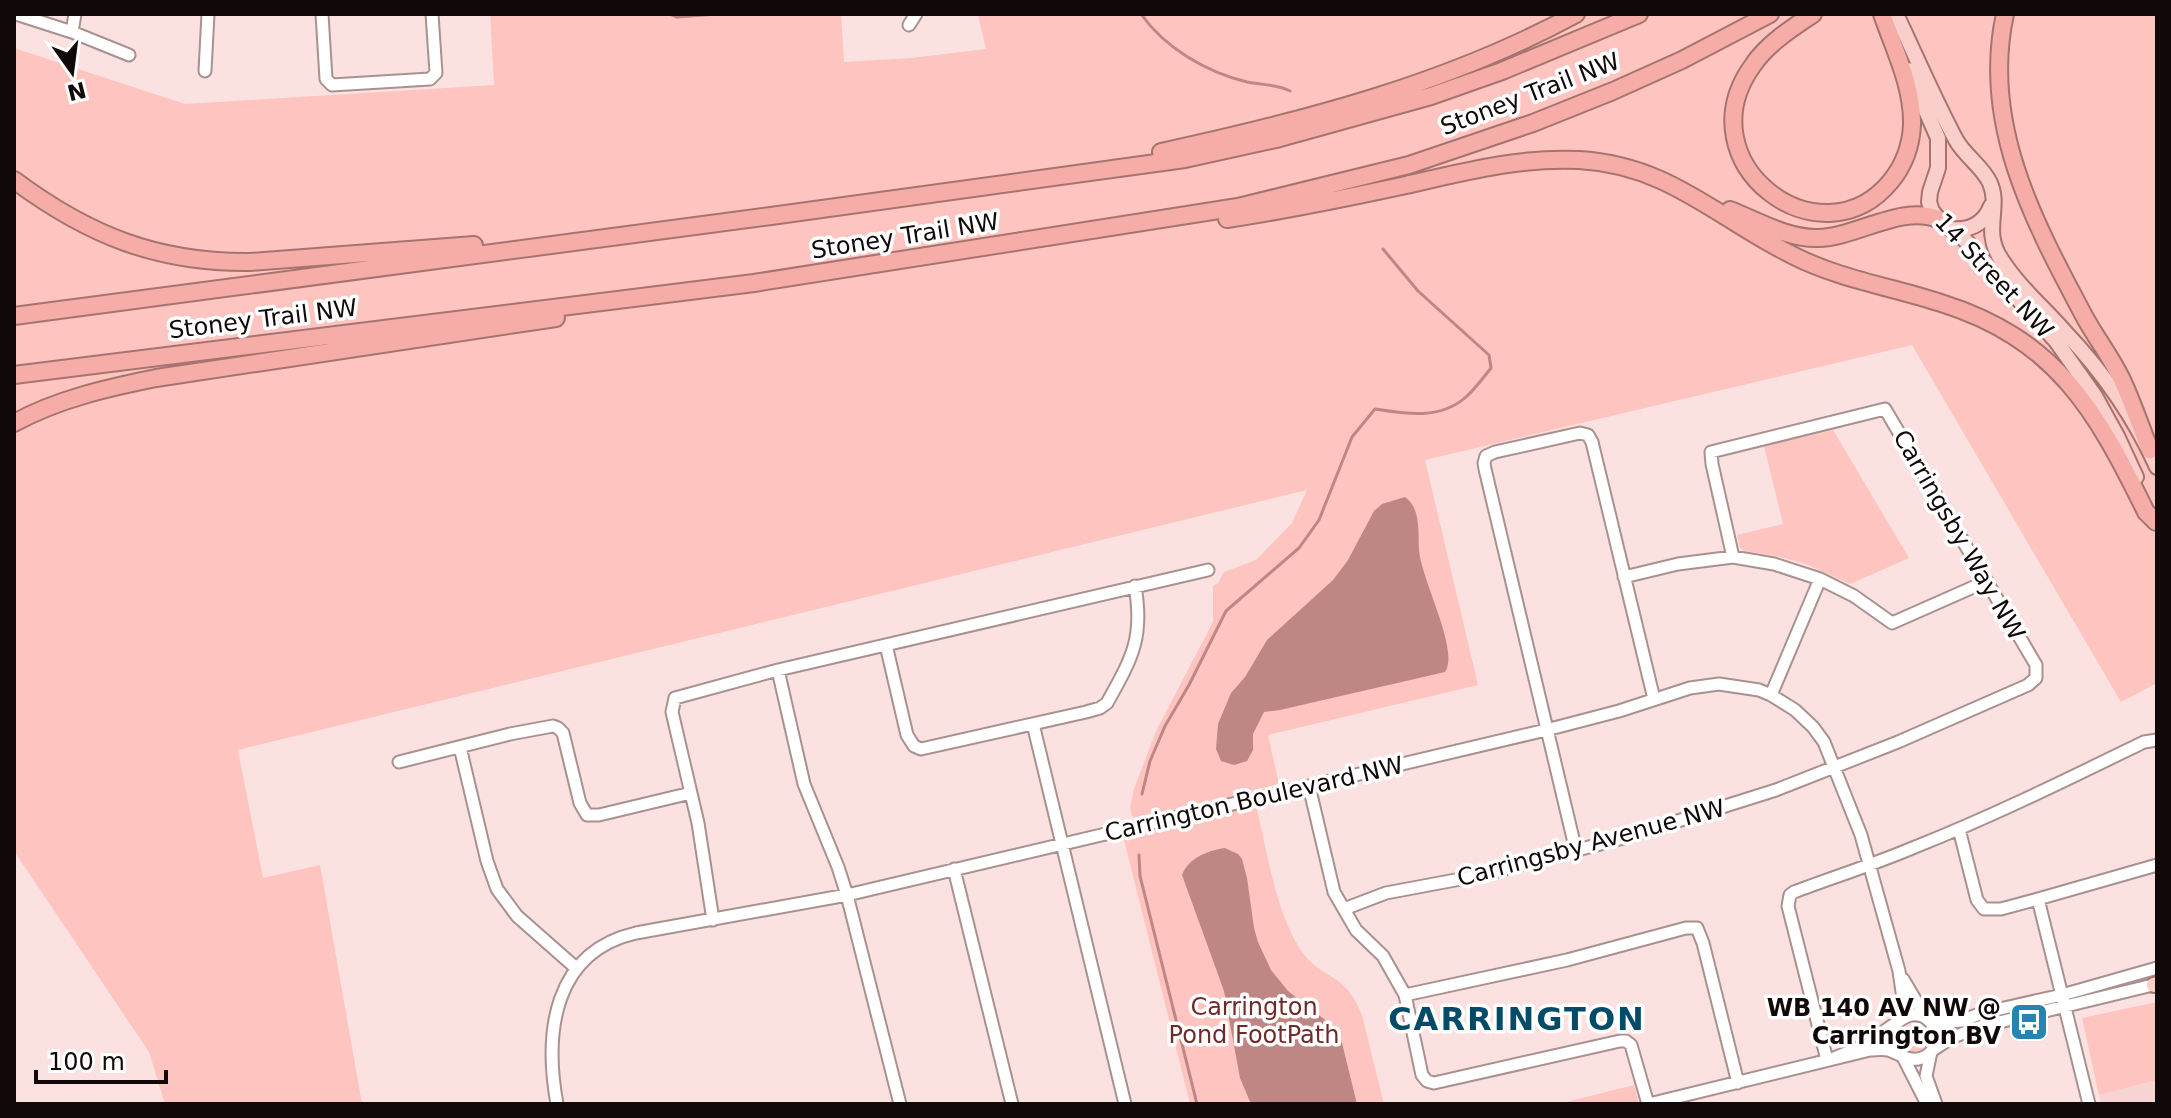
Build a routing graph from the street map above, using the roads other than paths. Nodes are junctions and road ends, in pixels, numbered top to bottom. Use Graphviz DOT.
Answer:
graph roads {
  1 [pos="16,14"];
  2 [pos="75,14"];
  3 [pos="208,14"];
  4 [pos="322,14"];
  5 [pos="432,14"];
  6 [pos="916,14"];
  7 [pos="1576,14"];
  8 [pos="1639,14"];
  9 [pos="1770,14"];
  10 [pos="1813,14"];
  11 [pos="1882,14"];
  12 [pos="1896,14"];
  13 [pos="2005,14"];
  14 [pos="909,25"];
  15 [pos="72,32"];
  16 [pos="129,55"];
  17 [pos="205,71"];
  18 [pos="1074,174"];
  19 [pos="14,180"];
  20 [pos="1688,193"];
  21 [pos="1993,198"];
  22 [pos="771,216"];
  23 [pos="1944,224"];
  24 [pos="940,254"];
  25 [pos="754,283"];
  26 [pos="14,316"];
  27 [pos="156,357"];
  28 [pos="14,375"];
  29 [pos="14,385"];
  30 [pos="14,423"];
  31 [pos="2150,450"];
  32 [pos="2157,467"];
  33 [pos="2156,523"];
  34 [pos="1733,557"];
  35 [pos="1208,570"];
  36 [pos="1624,577"];
  37 [pos="1820,579"];
  38 [pos="1987,581"];
  39 [pos="1135,586"];
  40 [pos="886,645"];
  41 [pos="778,670"];
  42 [pos="1771,695"];
  43 [pos="1654,699"];
  44 [pos="1033,724"];
  45 [pos="1546,730"];
  46 [pos="2157,740"];
  47 [pos="460,747"];
  48 [pos="399,762"];
  49 [pos="1836,768"];
  50 [pos="1309,786"];
  51 [pos="691,793"];
  52 [pos="1959,829"];
  53 [pos="1063,843"];
  54 [pos="1576,851"];
  55 [pos="1870,865"];
  56 [pos="2157,865"];
  57 [pos="954,869"];
  58 [pos="847,895"];
  59 [pos="2038,899"];
  60 [pos="1344,909"];
  61 [pos="713,920"];
  62 [pos="576,968"];
  63 [pos="2157,968"];
  64 [pos="1899,971"];
  65 [pos="2156,984"];
  66 [pos="1405,995"];
  67 [pos="2063,1000"];
  68 [pos="1927,1019"];
  69 [pos="1897,1022"];
  70 [pos="1932,1051"];
  71 [pos="1902,1056"];
  72 [pos="1831,1059"];
  73 [pos="1738,1083"];
  74 [pos="557,1104"];
  75 [pos="900,1104"];
  76 [pos="1012,1104"];
  77 [pos="1125,1104"];
  78 [pos="1648,1104"];
  79 [pos="1927,1104"];
  80 [pos="1936,1104"];
  81 [pos="2089,1104"];
  1 -- 15 [label="street"];
  2 -- 15 [label="street"];
  3 -- 17 [label="street"];
  4 -- 5 [label="street"];
  6 -- 14 [label="street"];
  7 -- 18 [label="highway"];
  8 -- 18 [label="highway, Stoney Trail NW"];
  9 -- 24 [label="highway, Stoney Trail NW"];
  10 -- 11 [label="highway"];
  11 -- 23 [label="main road, 14 Street NW"];
  12 -- 21 [label="main road"];
  13 -- 31 [label="highway"];
  15 -- 16 [label="street"];
  18 -- 22 [label="highway, Stoney Trail NW"];
  19 -- 22 [label="highway"];
  20 -- 23 [label="highway"];
  20 -- 24 [label="highway"];
  20 -- 33 [label="highway"];
  21 -- 23 [label="main road"];
  21 -- 31 [label="main road, 14 Street NW"];
  22 -- 26 [label="highway, Stoney Trail NW"];
  23 -- 33 [label="main road, 14 Street NW"];
  24 -- 25 [label="highway, Stoney Trail NW"];
  25 -- 27 [label="highway, Stoney Trail NW"];
  25 -- 30 [label="highway"];
  27 -- 28 [label="highway, Stoney Trail NW"];
  27 -- 29 [label="highway"];
  31 -- 32 [label="main road, 14 Street NW"];
  34 -- 36 [label="street"];
  34 -- 37 [label="street"];
  34 -- 38 [label="street, Carringsby Way NW"];
  35 -- 39 [label="street"];
  36 -- 43 [label="street"];
  36 -- 45 [label="street"];
  37 -- 38 [label="street"];
  37 -- 42 [label="street"];
  38 -- 49 [label="street, Carringsby Way NW"];
  39 -- 40 [label="street"];
  39 -- 44 [label="street"];
  40 -- 41 [label="street"];
  40 -- 44 [label="street"];
  41 -- 51 [label="street"];
  41 -- 58 [label="street"];
  42 -- 43 [label="street, Carrington Boulevard NW"];
  42 -- 49 [label="street, Carrington Boulevard NW"];
  43 -- 45 [label="street, Carrington Boulevard NW"];
  44 -- 53 [label="street"];
  45 -- 50 [label="street, Carrington Boulevard NW"];
  45 -- 54 [label="street"];
  46 -- 52 [label="street"];
  47 -- 48 [label="street"];
  47 -- 51 [label="street"];
  47 -- 62 [label="street"];
  49 -- 54 [label="street, Carringsby Avenue NW"];
  49 -- 55 [label="street, Carrington Boulevard NW"];
  50 -- 53 [label="street, Carrington Boulevard NW"];
  50 -- 60 [label="street"];
  51 -- 61 [label="street"];
  52 -- 55 [label="street"];
  52 -- 59 [label="street"];
  53 -- 57 [label="street, Carrington Boulevard NW"];
  53 -- 77 [label="street"];
  54 -- 60 [label="street, Carringsby Avenue NW"];
  55 -- 64 [label="street, Carrington Boulevard NW"];
  55 -- 72 [label="street"];
  56 -- 59 [label="street"];
  57 -- 58 [label="street, Carrington Boulevard NW"];
  57 -- 76 [label="street"];
  58 -- 61 [label="street, Carrington Boulevard NW"];
  58 -- 75 [label="street"];
  59 -- 67 [label="street"];
  60 -- 66 [label="street"];
  61 -- 62 [label="street, Carrington Boulevard NW"];
  62 -- 74 [label="street, Carrington Boulevard NW"];
  63 -- 67 [label="street"];
  64 -- 68 [label="street, Carrington Boulevard NW"];
  64 -- 69 [label="street, Carrington Boulevard NW"];
  65 -- 67 [label="street"];
  66 -- 73 [label="street"];
  66 -- 78 [label="street"];
  67 -- 68 [label="street"];
  67 -- 70 [label="street"];
  67 -- 81 [label="street"];
  68 -- 69 [label="street"];
  68 -- 70 [label="street"];
  69 -- 71 [label="street"];
  69 -- 72 [label="street"];
  70 -- 71 [label="street"];
  70 -- 80 [label="street"];
  71 -- 72 [label="street"];
  71 -- 79 [label="street"];
  72 -- 73 [label="street"];
  73 -- 78 [label="street"];
}
